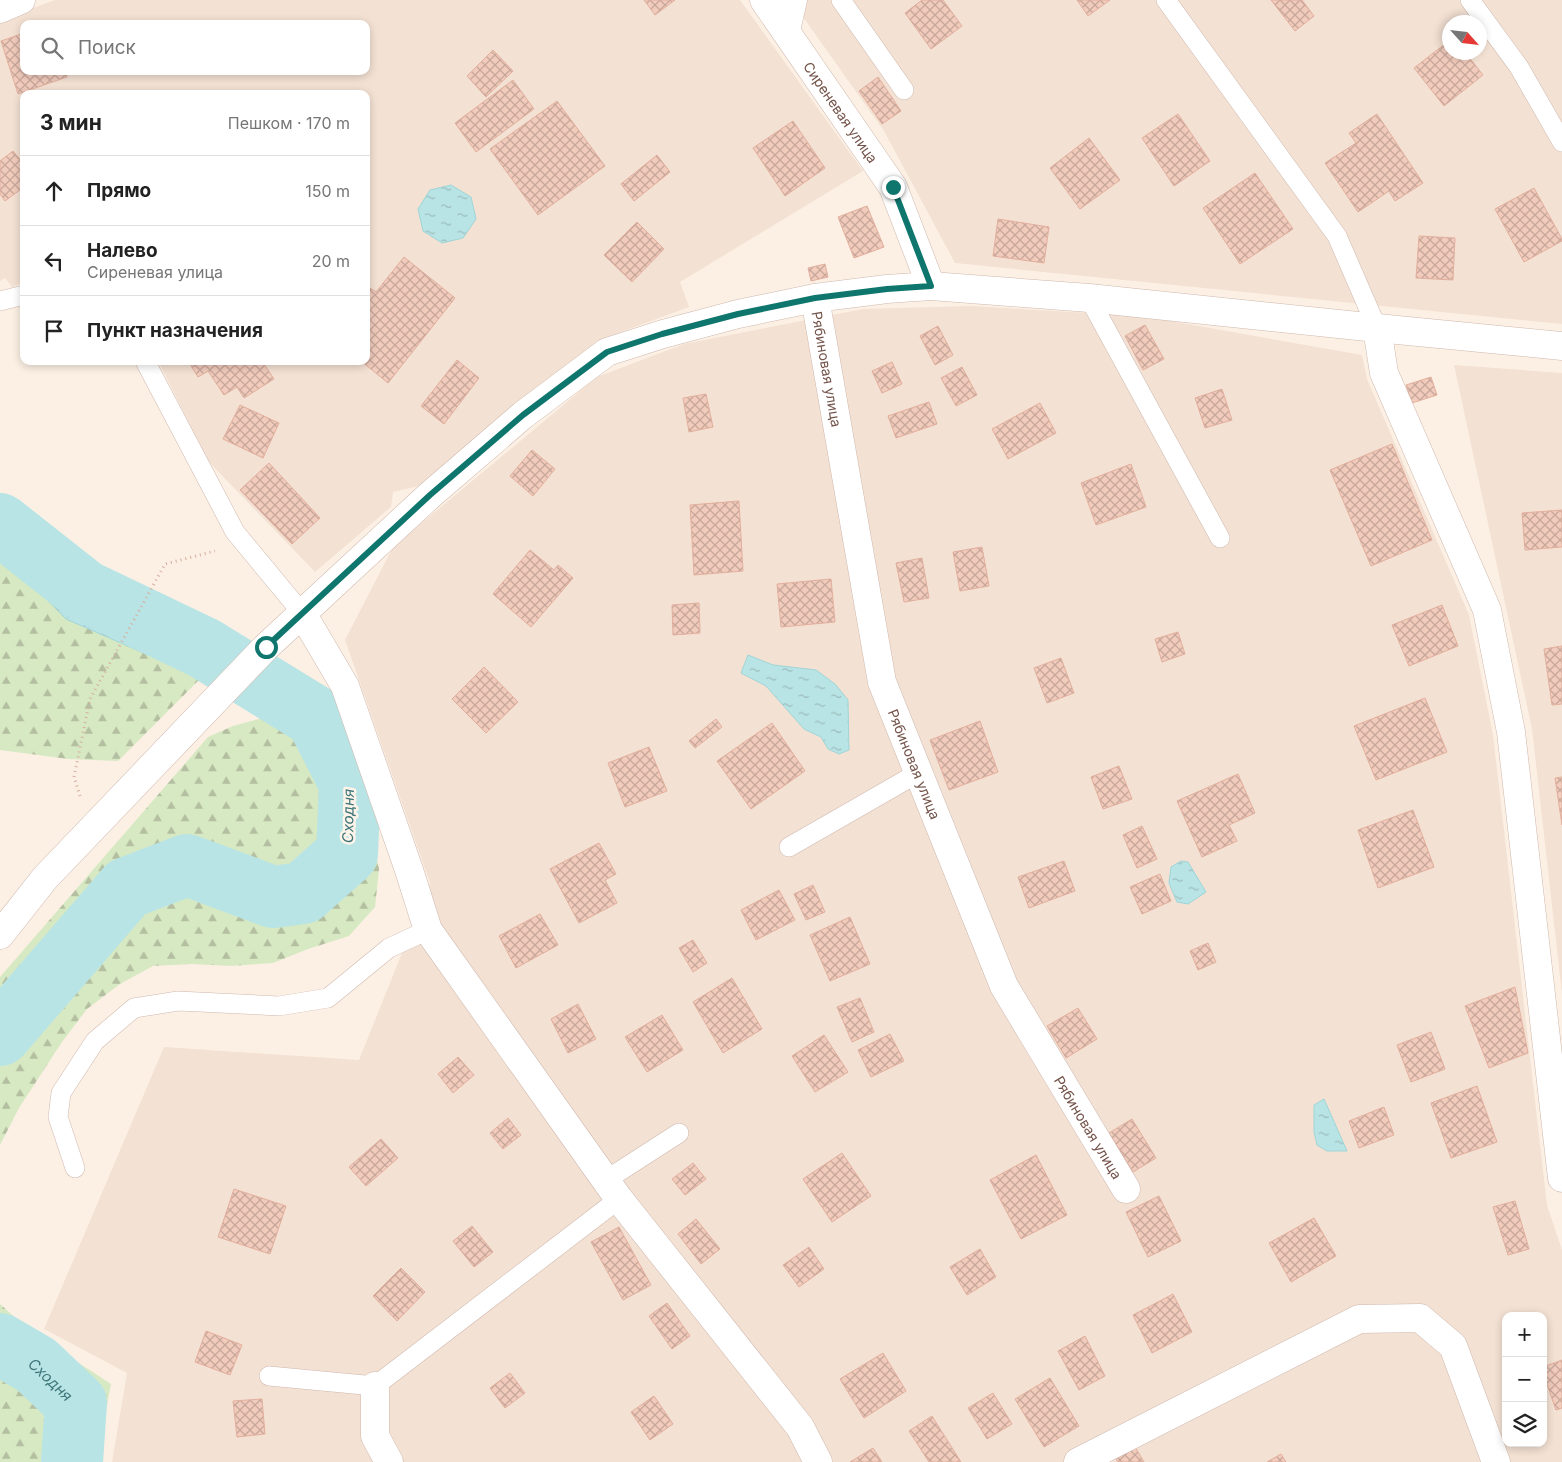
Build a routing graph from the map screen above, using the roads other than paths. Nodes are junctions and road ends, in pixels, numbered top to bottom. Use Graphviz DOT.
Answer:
graph roads {
  1 [pos="21,0"];
  2 [pos="764,0"];
  3 [pos="793,0"];
  4 [pos="840,0"];
  5 [pos="1166,0"];
  6 [pos="1470,0"];
  7 [pos="0,9"];
  8 [pos="786,30"];
  9 [pos="904,90"];
  10 [pos="1562,142"];
  11 [pos="931,286"];
  12 [pos="20,296"];
  13 [pos="815,298"];
  14 [pos="1089,298"];
  15 [pos="0,301"];
  16 [pos="1377,328"];
  17 [pos="1562,346"];
  18 [pos="147,365"];
  19 [pos="1220,538"];
  20 [pos="302,613"];
  21 [pos="918,773"];
  22 [pos="789,847"];
  23 [pos="428,930"];
  24 [pos="0,936"];
  25 [pos="679,1133"];
  26 [pos="75,1168"];
  27 [pos="1562,1178"];
  28 [pos="1126,1189"];
  29 [pos="612,1190"];
  30 [pos="269,1376"];
  31 [pos="376,1386"];
  32 [pos="389,1462"];
  33 [pos="818,1462"];
  34 [pos="1078,1462"];
  35 [pos="1496,1462"];
  1 -- 7 [label="street"];
  2 -- 8 [label="street, Сиреневая улица"];
  3 -- 8 [label="street"];
  4 -- 9 [label="lane"];
  5 -- 16 [label="lane"];
  6 -- 10 [label="lane"];
  8 -- 11 [label="street, Сиреневая улица"];
  11 -- 13 [label="street"];
  11 -- 14 [label="street"];
  12 -- 15 [label="lane"];
  13 -- 20 [label="street"];
  13 -- 21 [label="street, Рябиновая улица"];
  14 -- 16 [label="street"];
  14 -- 19 [label="lane"];
  16 -- 17 [label="street"];
  16 -- 27 [label="street"];
  18 -- 20 [label="lane"];
  20 -- 23 [label="street"];
  20 -- 24 [label="street"];
  21 -- 22 [label="lane"];
  21 -- 28 [label="street, Рябиновая улица"];
  23 -- 26 [label="lane"];
  23 -- 29 [label="street"];
  25 -- 29 [label="lane"];
  29 -- 31 [label="lane"];
  29 -- 33 [label="street"];
  30 -- 31 [label="lane"];
  31 -- 32 [label="street"];
  34 -- 35 [label="street"];
}
